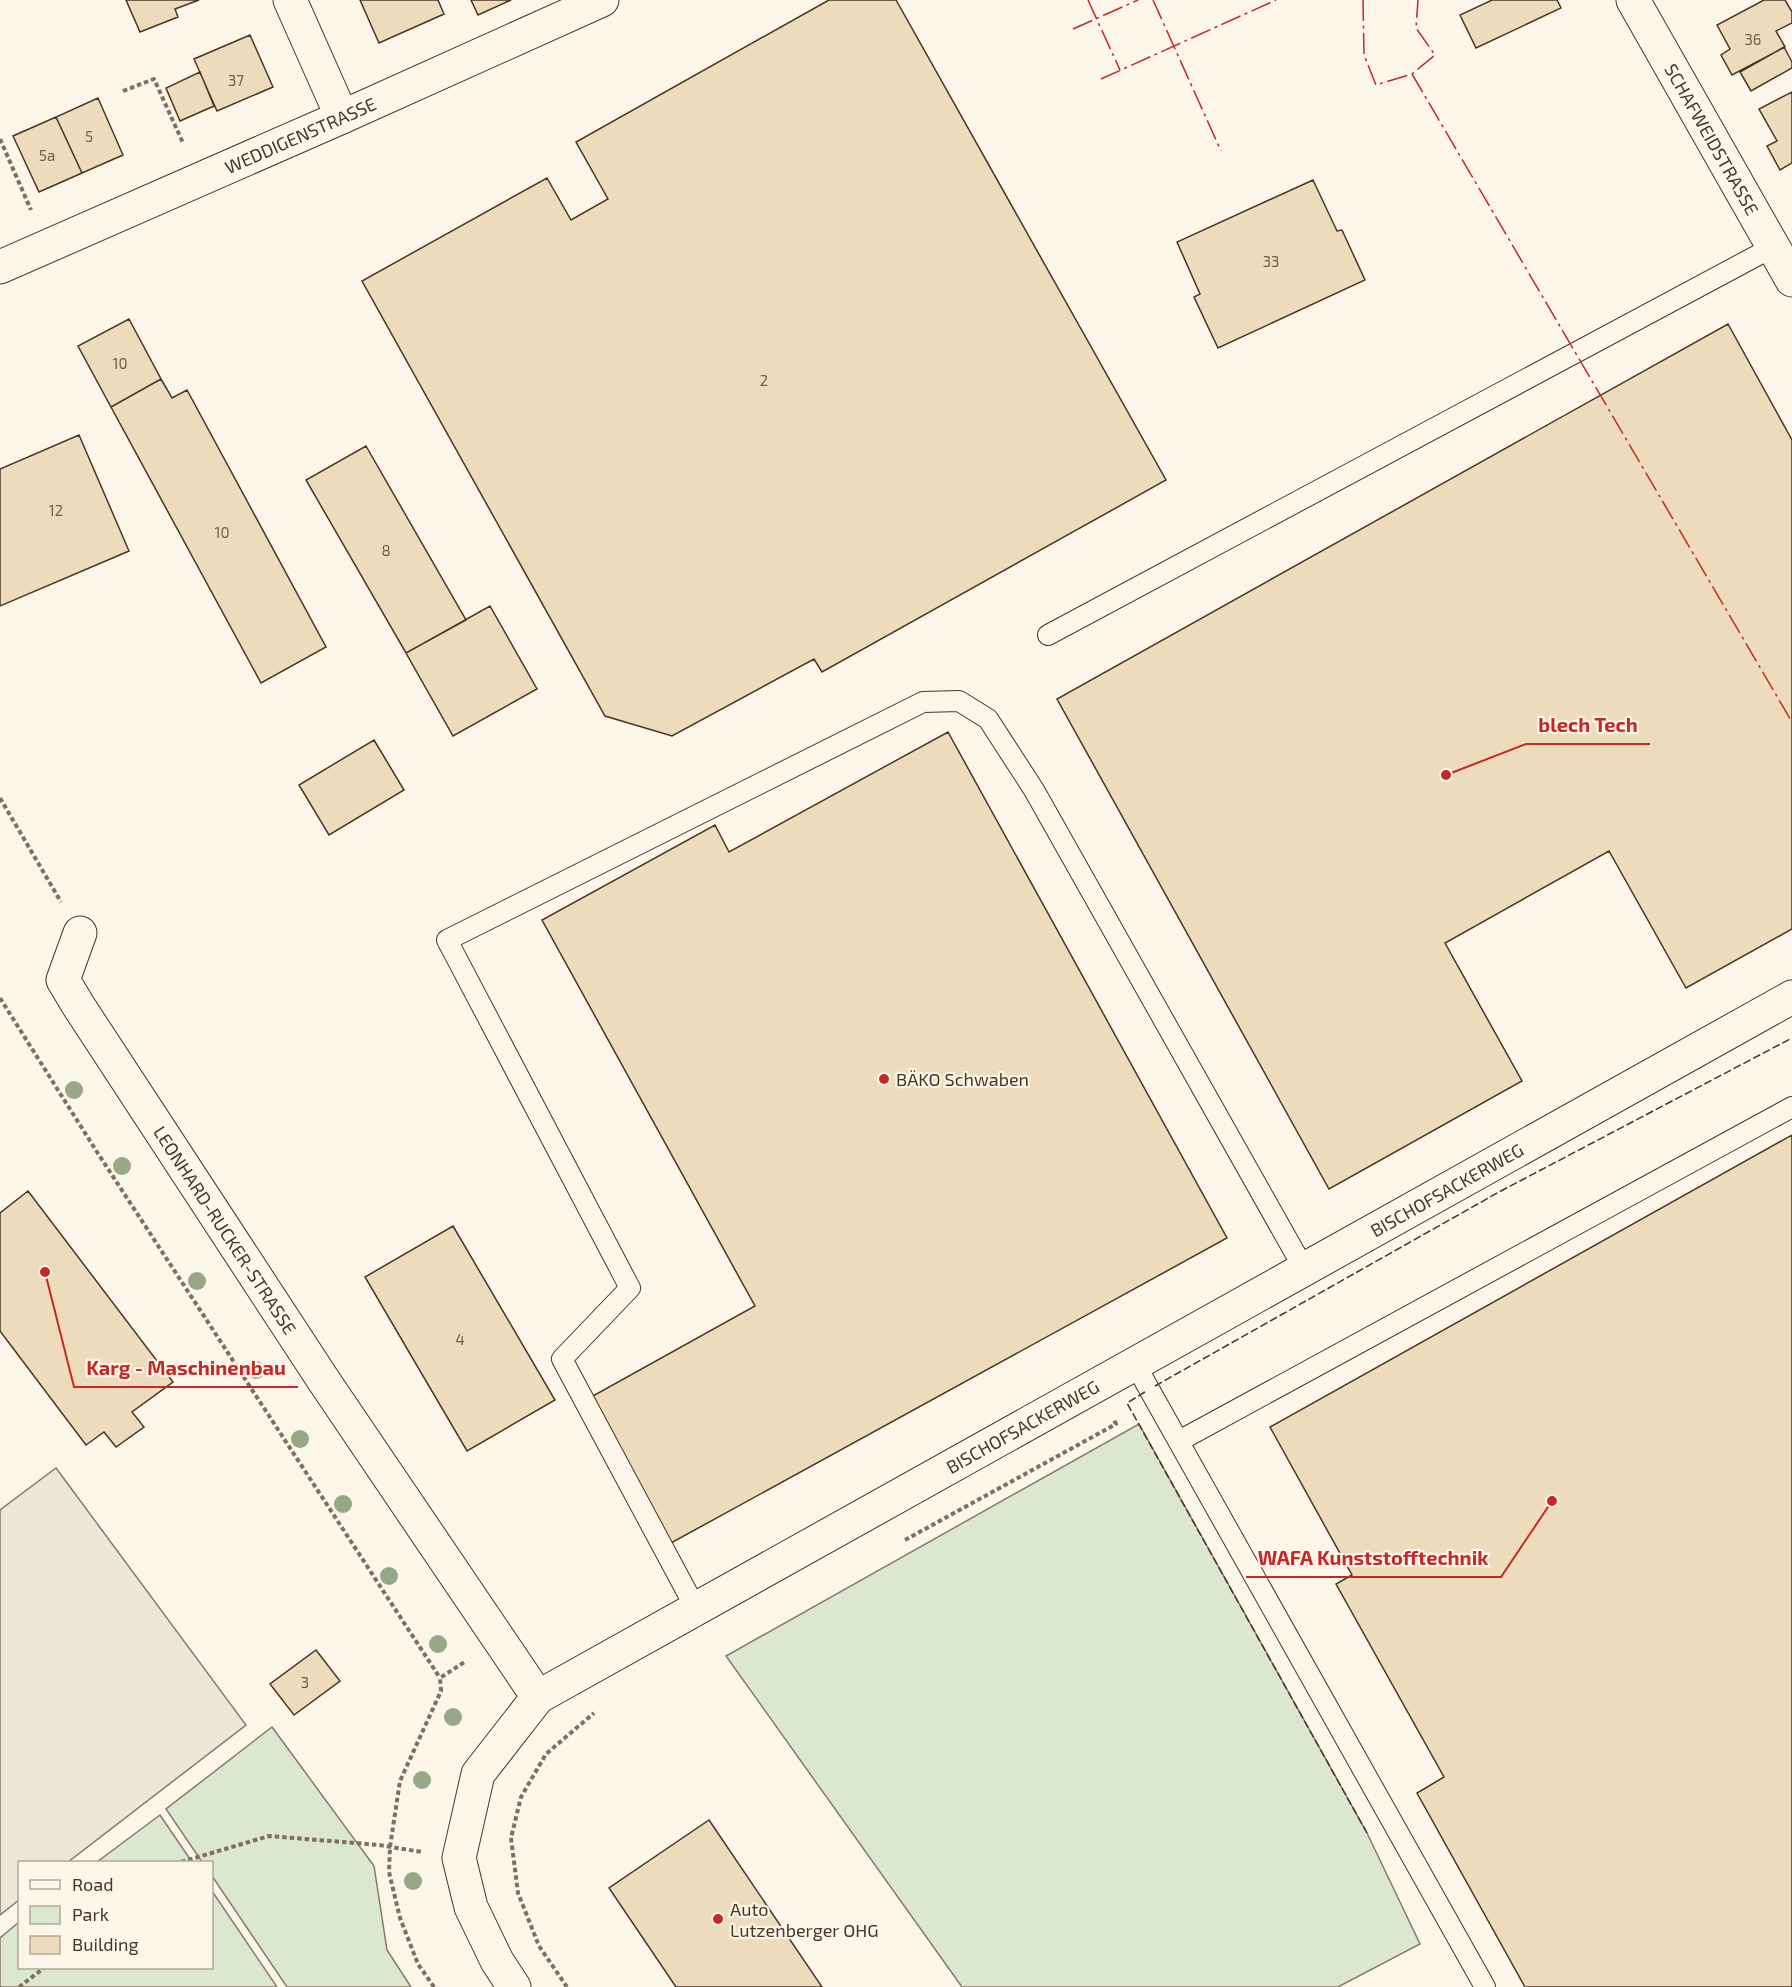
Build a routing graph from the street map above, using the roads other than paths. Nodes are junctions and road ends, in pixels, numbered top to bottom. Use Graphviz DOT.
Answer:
graph roads {
  1 [pos="291,0"];
  2 [pos="602,0"];
  3 [pos="1633,0"];
  4 [pos="342,117"];
  5 [pos="1773,247"];
  6 [pos="0,267"];
  7 [pos="1792,280"];
  8 [pos="1048,635"];
  9 [pos="80,933"];
  10 [pos="1792,997"];
  11 [pos="1792,1107"];
  12 [pos="1304,1269"];
  13 [pos="1135,1364"];
  14 [pos="1179,1441"];
  15 [pos="696,1609"];
  16 [pos="538,1697"];
  17 [pos="514,1987"];
  18 [pos="1485,1987"];
  1 -- 4 [label="street"];
  2 -- 4 [label="street, WEDDIGENSTRASSE"];
  3 -- 5 [label="street, SCHAFWEIDSTRASSE"];
  4 -- 6 [label="street, WEDDIGENSTRASSE"];
  5 -- 7 [label="street, SCHAFWEIDSTRASSE"];
  5 -- 8 [label="lane"];
  9 -- 16 [label="street, LEONHARD-RUCKER-STRASSE"];
  10 -- 12 [label="street, BISCHOFSACKERWEG"];
  11 -- 14 [label="lane"];
  12 -- 13 [label="street, BISCHOFSACKERWEG"];
  12 -- 15 [label="lane"];
  13 -- 14 [label="lane"];
  13 -- 15 [label="street, BISCHOFSACKERWEG"];
  14 -- 18 [label="lane"];
  15 -- 16 [label="street, BISCHOFSACKERWEG"];
  16 -- 17 [label="street, BISCHOFSACKERWEG"];
}
